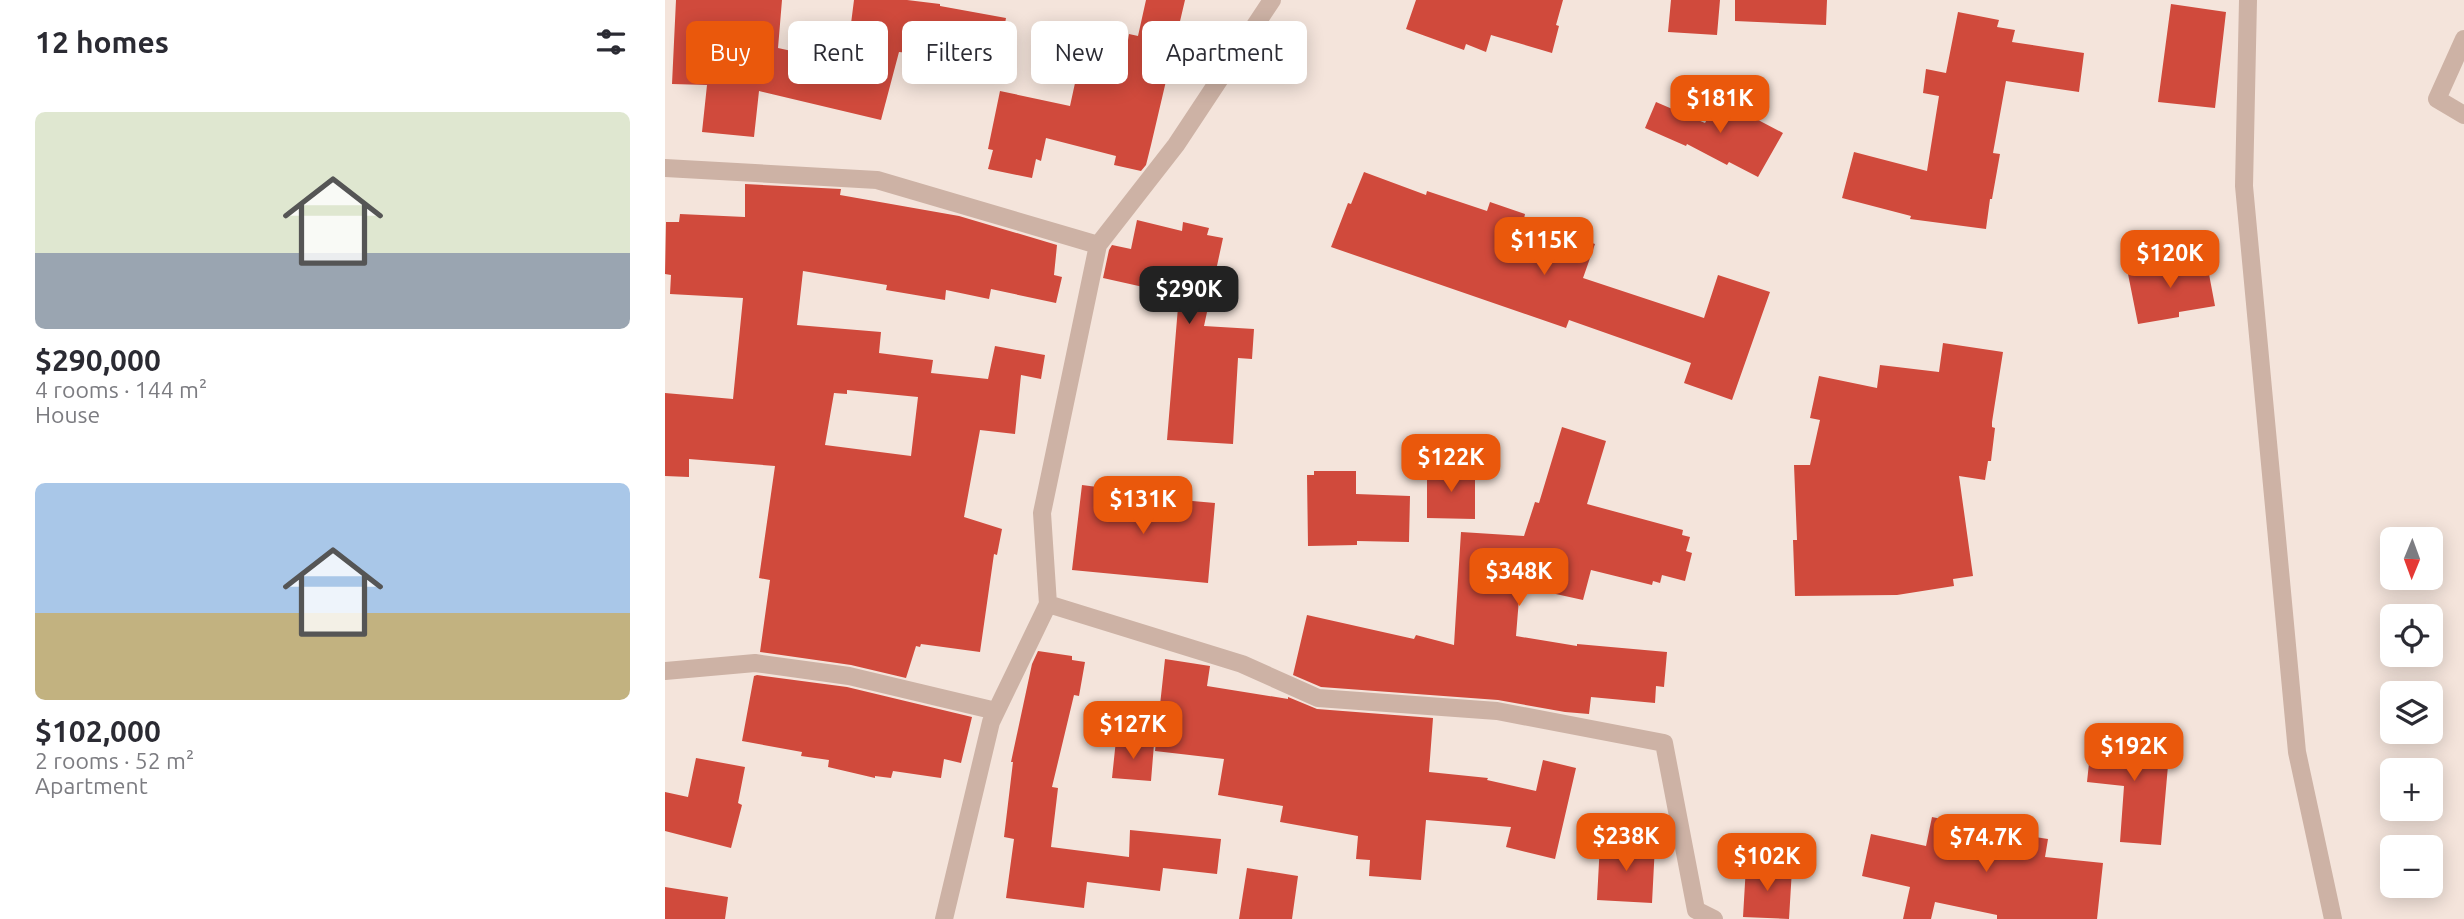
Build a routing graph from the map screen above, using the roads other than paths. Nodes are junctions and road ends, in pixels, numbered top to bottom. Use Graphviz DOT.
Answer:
graph roads {
  1 [pos="1272,0"];
  2 [pos="2248,0"];
  3 [pos="2464,39"];
  4 [pos="2464,115"];
  5 [pos="665,167"];
  6 [pos="1098,245"];
  7 [pos="1048,604"];
  8 [pos="665,671"];
  9 [pos="996,710"];
  10 [pos="944,919"];
  11 [pos="1714,919"];
  12 [pos="2333,919"];
  1 -- 6 [label="street"];
  2 -- 12 [label="street"];
  3 -- 4 [label="street"];
  5 -- 6 [label="street"];
  6 -- 7 [label="street"];
  7 -- 9 [label="street"];
  7 -- 11 [label="street"];
  8 -- 9 [label="street"];
  9 -- 10 [label="street"];
}
